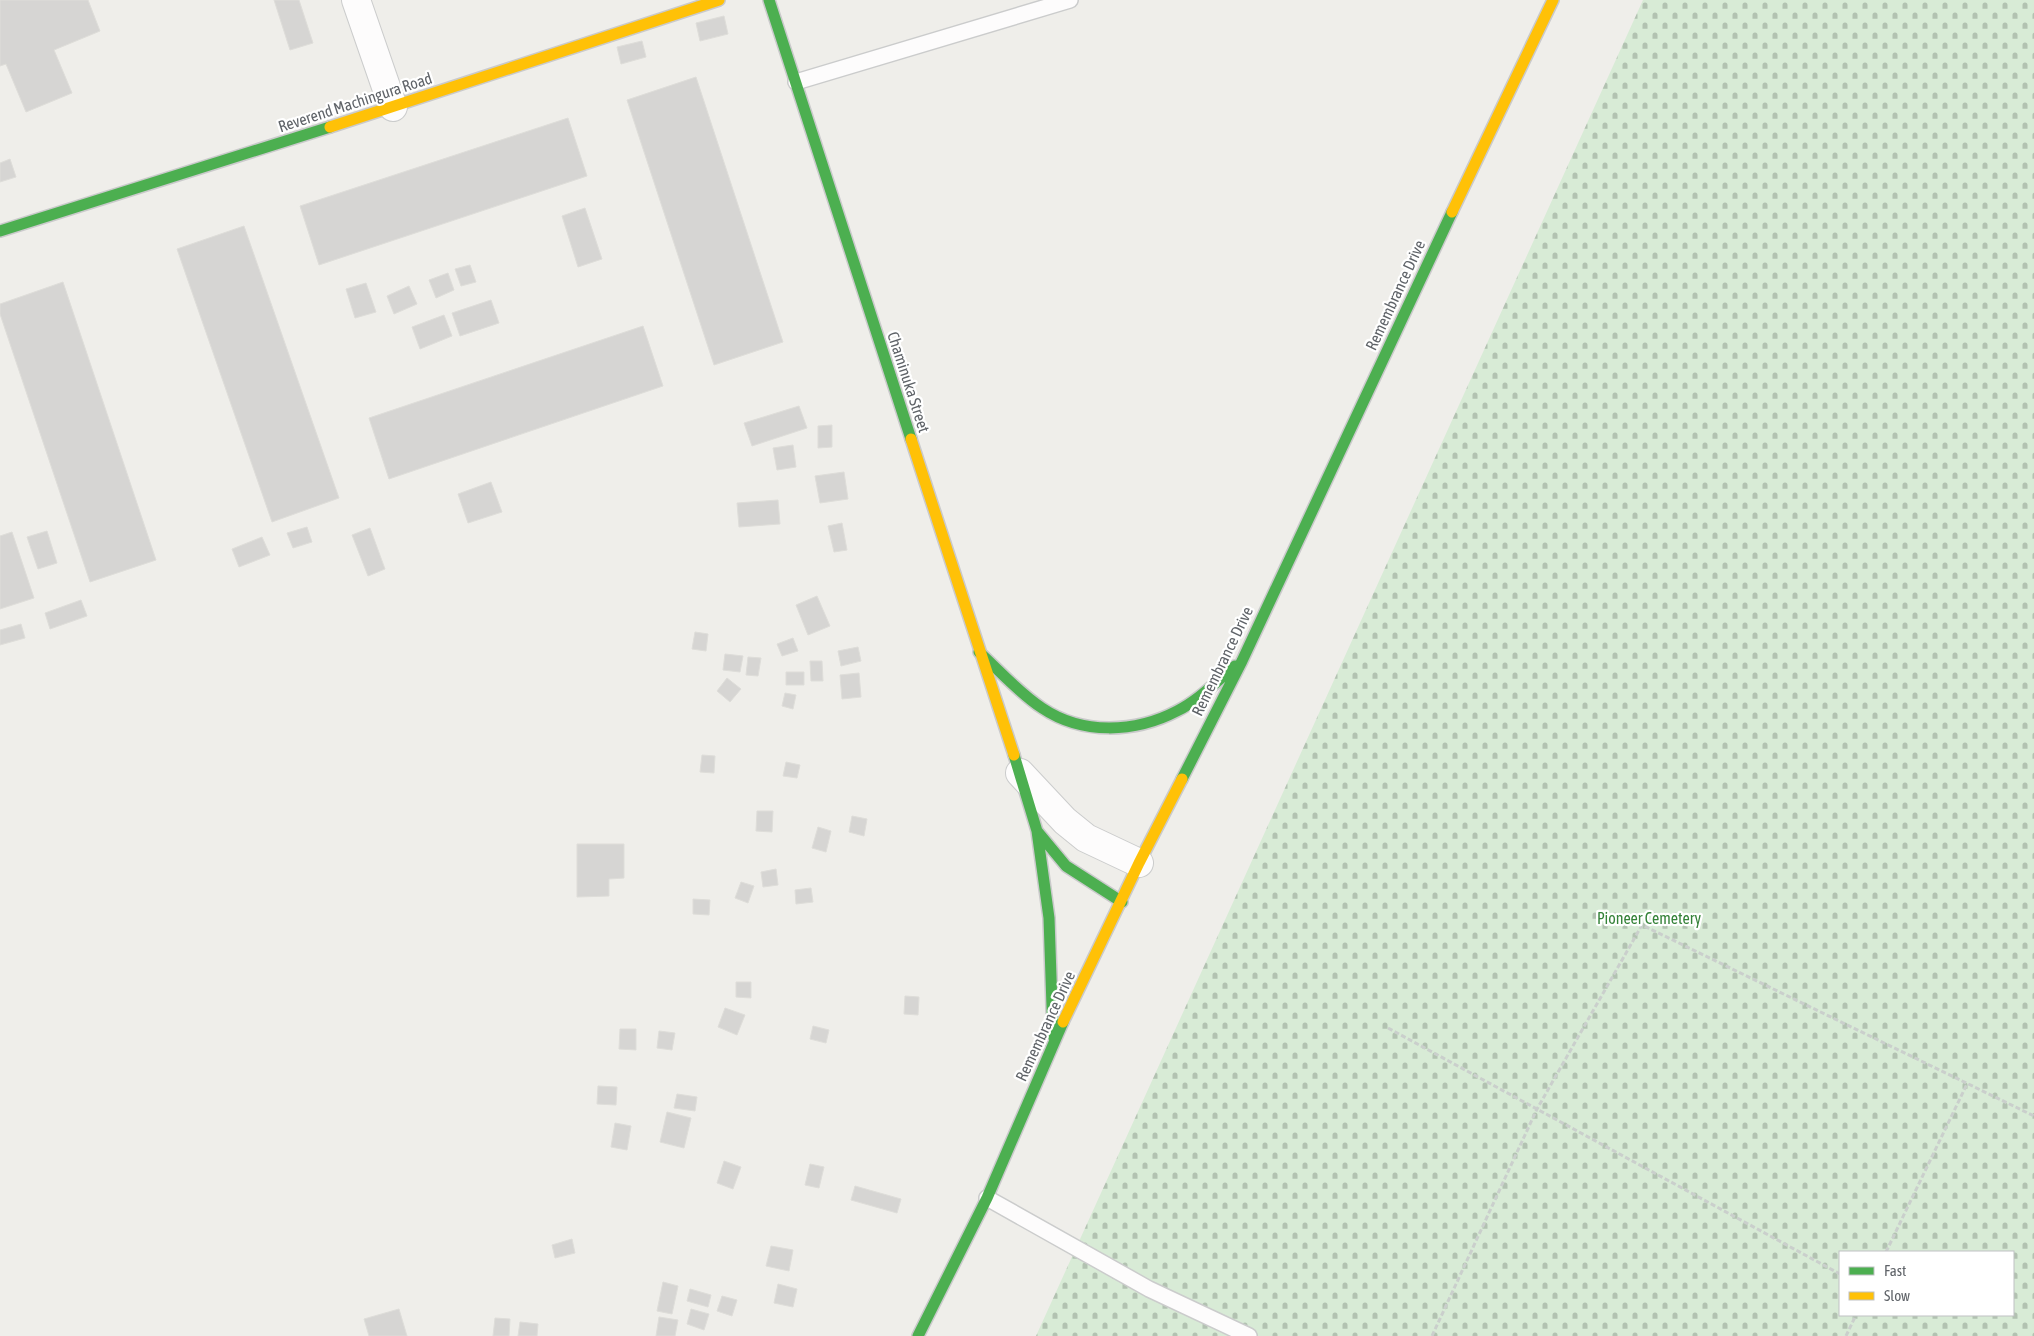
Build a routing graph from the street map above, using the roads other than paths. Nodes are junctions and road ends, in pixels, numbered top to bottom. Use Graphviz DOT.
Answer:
graph roads {
  1 [pos="356,0"];
  2 [pos="719,0"];
  3 [pos="769,0"];
  4 [pos="1070,0"];
  5 [pos="1554,0"];
  6 [pos="796,82"];
  7 [pos="393,108"];
  8 [pos="0,231"];
  9 [pos="979,652"];
  10 [pos="1242,661"];
  11 [pos="1020,773"];
  12 [pos="1037,831"];
  13 [pos="1140,863"];
  14 [pos="1122,902"];
  15 [pos="1054,1040"];
  16 [pos="987,1198"];
  17 [pos="918,1336"];
  18 [pos="1249,1336"];
  1 -- 7 [label="street"];
  2 -- 7 [label="main road, Reverend Machingura Road"];
  3 -- 6 [label="main road, Chaminuka Street"];
  4 -- 6 [label="lane"];
  5 -- 10 [label="main road, Remembrance Drive"];
  6 -- 9 [label="main road, Chaminuka Street"];
  7 -- 8 [label="main road, Reverend Machingura Road"];
  9 -- 10 [label="main road"];
  9 -- 11 [label="main road, Chaminuka Street"];
  10 -- 13 [label="main road, Remembrance Drive"];
  11 -- 12 [label="main road, Chaminuka Street"];
  11 -- 13 [label="street"];
  12 -- 14 [label="main road"];
  12 -- 15 [label="main road"];
  13 -- 14 [label="main road, Remembrance Drive"];
  14 -- 15 [label="main road, Remembrance Drive"];
  15 -- 16 [label="main road, Remembrance Drive"];
  16 -- 17 [label="main road, Remembrance Drive"];
  16 -- 18 [label="lane"];
}
